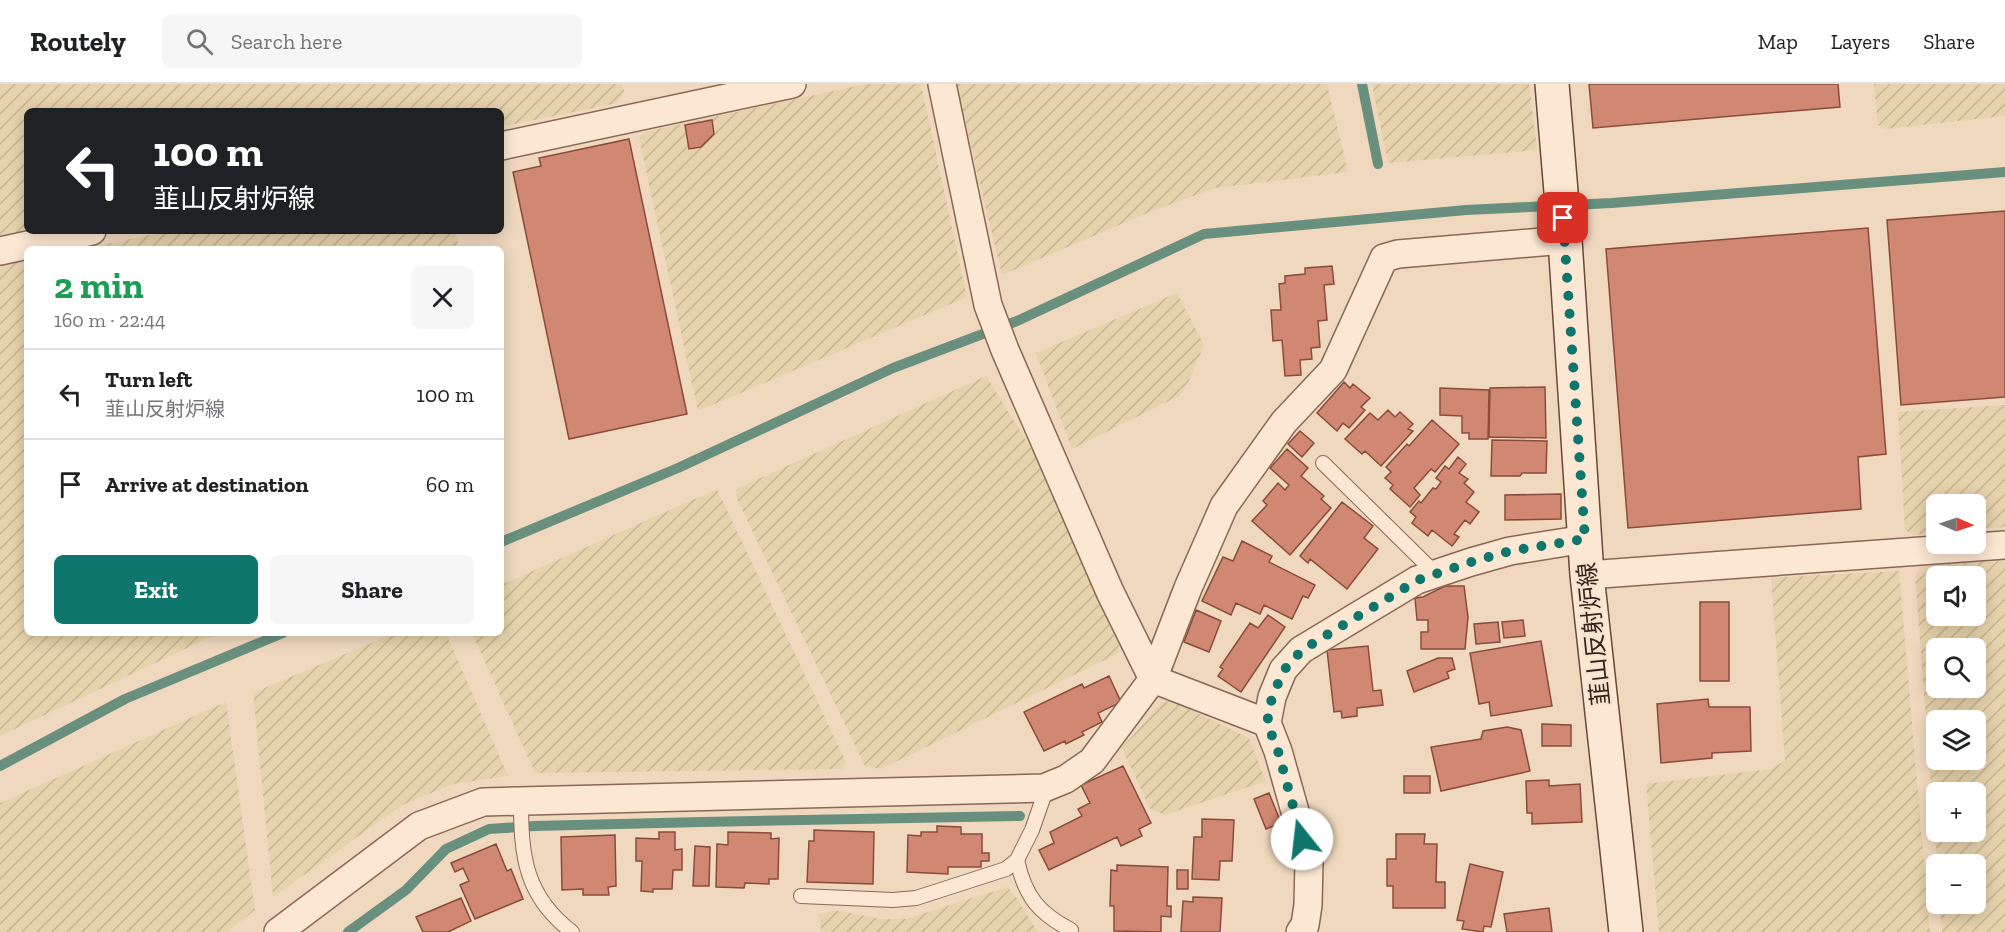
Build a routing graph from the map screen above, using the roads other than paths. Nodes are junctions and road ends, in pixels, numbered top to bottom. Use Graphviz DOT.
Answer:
graph roads {
  1 [pos="792,84"];
  2 [pos="942,84"];
  3 [pos="1552,84"];
  4 [pos="504,145"];
  5 [pos="78,234"];
  6 [pos="1565,240"];
  7 [pos="0,251"];
  8 [pos="1323,463"];
  9 [pos="1585,539"];
  10 [pos="2005,545"];
  11 [pos="1436,574"];
  12 [pos="1587,575"];
  13 [pos="1154,679"];
  14 [pos="1267,723"];
  15 [pos="1047,787"];
  16 [pos="521,808"];
  17 [pos="1017,860"];
  18 [pos="801,896"];
  19 [pos="1071,930"];
  20 [pos="278,932"];
  21 [pos="572,932"];
  22 [pos="1300,932"];
  23 [pos="1626,932"];
  1 -- 4 [label="street"];
  2 -- 13 [label="street"];
  3 -- 6 [label="main road, 韮山反射炉線"];
  5 -- 7 [label="street"];
  6 -- 9 [label="main road, 韮山反射炉線"];
  6 -- 13 [label="street"];
  8 -- 11 [label="lane"];
  9 -- 11 [label="street"];
  9 -- 12 [label="main road, 韮山反射炉線"];
  10 -- 12 [label="street"];
  11 -- 14 [label="street"];
  12 -- 23 [label="main road, 韮山反射炉線"];
  13 -- 14 [label="street"];
  13 -- 15 [label="street"];
  14 -- 22 [label="street"];
  15 -- 16 [label="street"];
  15 -- 17 [label="lane"];
  16 -- 20 [label="street"];
  16 -- 21 [label="lane"];
  17 -- 18 [label="lane"];
  17 -- 19 [label="lane"];
}
